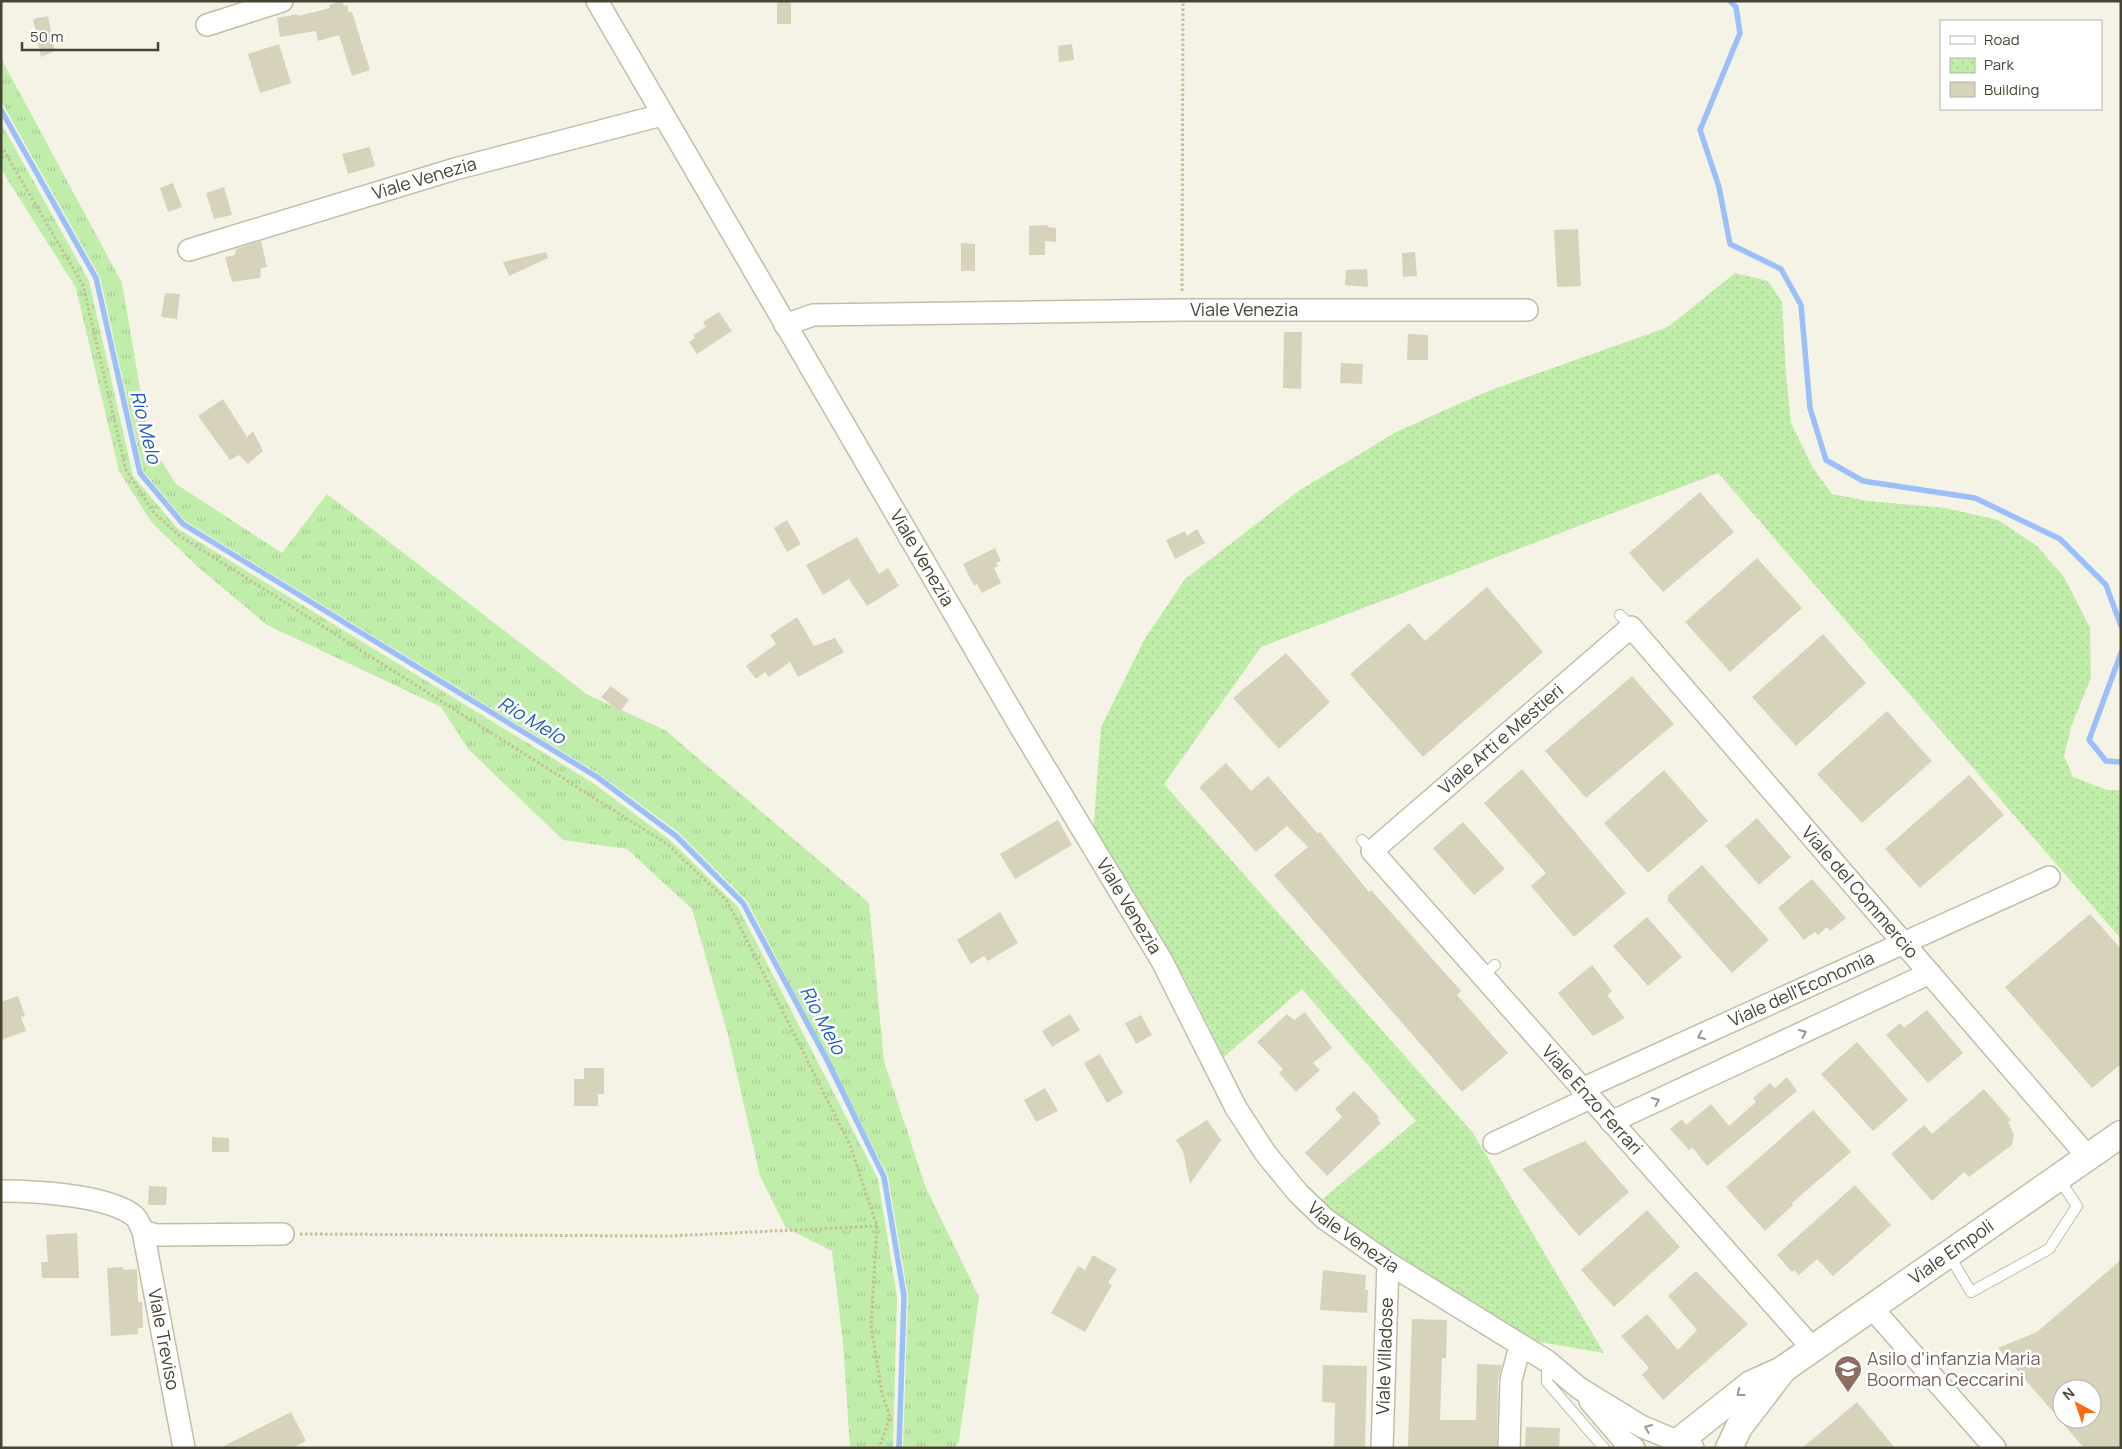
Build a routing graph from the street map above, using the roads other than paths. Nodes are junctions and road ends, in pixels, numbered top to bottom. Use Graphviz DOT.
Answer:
graph roads {
  1 [pos="282,1"];
  2 [pos="597,1"];
  3 [pos="207,25"];
  4 [pos="662,115"];
  5 [pos="189,250"];
  6 [pos="1527,310"];
  7 [pos="784,325"];
  8 [pos="1626,621"];
  9 [pos="1367,846"];
  10 [pos="2049,878"];
  11 [pos="1905,944"];
  12 [pos="1930,973"];
  13 [pos="1586,1094"];
  14 [pos="1611,1122"];
  15 [pos="2121,1134"];
  16 [pos="1494,1143"];
  17 [pos="2088,1157"];
  18 [pos="2058,1178"];
  19 [pos="1,1191"];
  20 [pos="143,1231"];
  21 [pos="283,1234"];
  22 [pos="1949,1254"];
  23 [pos="1388,1263"];
  24 [pos="1872,1308"];
  25 [pos="1520,1346"];
  26 [pos="1813,1349"];
  27 [pos="1547,1361"];
  28 [pos="1782,1370"];
  29 [pos="1579,1388"];
  30 [pos="1622,1446"];
  31 [pos="1682,1446"];
  32 [pos="184,1448"];
  33 [pos="1382,1448"];
  34 [pos="1508,1448"];
  35 [pos="1729,1448"];
  36 [pos="1995,1448"];
  1 -- 3 [label="street"];
  2 -- 4 [label="street, Viale Venezia"];
  4 -- 5 [label="street, Viale Venezia"];
  4 -- 7 [label="street, Viale Venezia"];
  6 -- 7 [label="street, Viale Venezia"];
  7 -- 23 [label="street, Viale Venezia"];
  8 -- 9 [label="street, Viale Arti e Mestieri"];
  8 -- 11 [label="street, Viale del Commercio"];
  9 -- 13 [label="street, Viale Enzo Ferrari"];
  10 -- 11 [label="street, Viale dell'Economia"];
  11 -- 12 [label="street, Viale del Commercio"];
  11 -- 13 [label="street, Viale dell'Economia, one-way"];
  14 -- 12 [label="street, one-way"];
  12 -- 17 [label="street, Viale del Commercio"];
  13 -- 14 [label="street, Viale Enzo Ferrari"];
  13 -- 16 [label="street, Viale dell'Economia"];
  14 -- 26 [label="street, Viale Enzo Ferrari"];
  15 -- 17 [label="street, Viale Empoli"];
  17 -- 18 [label="street, Viale Empoli"];
  18 -- 22 [label="street, Viale Empoli"];
  18 -- 22 [label="lane"];
  19 -- 20 [label="street, Viale Treviso"];
  20 -- 21 [label="street"];
  20 -- 32 [label="street, Viale Treviso"];
  22 -- 24 [label="street, Viale Empoli"];
  23 -- 25 [label="street, Viale Venezia"];
  23 -- 33 [label="street, Viale Villadose"];
  24 -- 26 [label="street, Viale Empoli"];
  24 -- 36 [label="street"];
  25 -- 27 [label="street, Viale Venezia"];
  25 -- 34 [label="street"];
  26 -- 28 [label="street, Viale Empoli"];
  27 -- 29 [label="street, Viale Venezia"];
  27 -- 30 [label="lane"];
  28 -- 31 [label="street, Viale Empoli, one-way"];
  28 -- 35 [label="street, Viale Empoli"];
  29 -- 30 [label="street, Viale Venezia"];
  31 -- 29 [label="street, Viale Venezia, one-way"];
}
